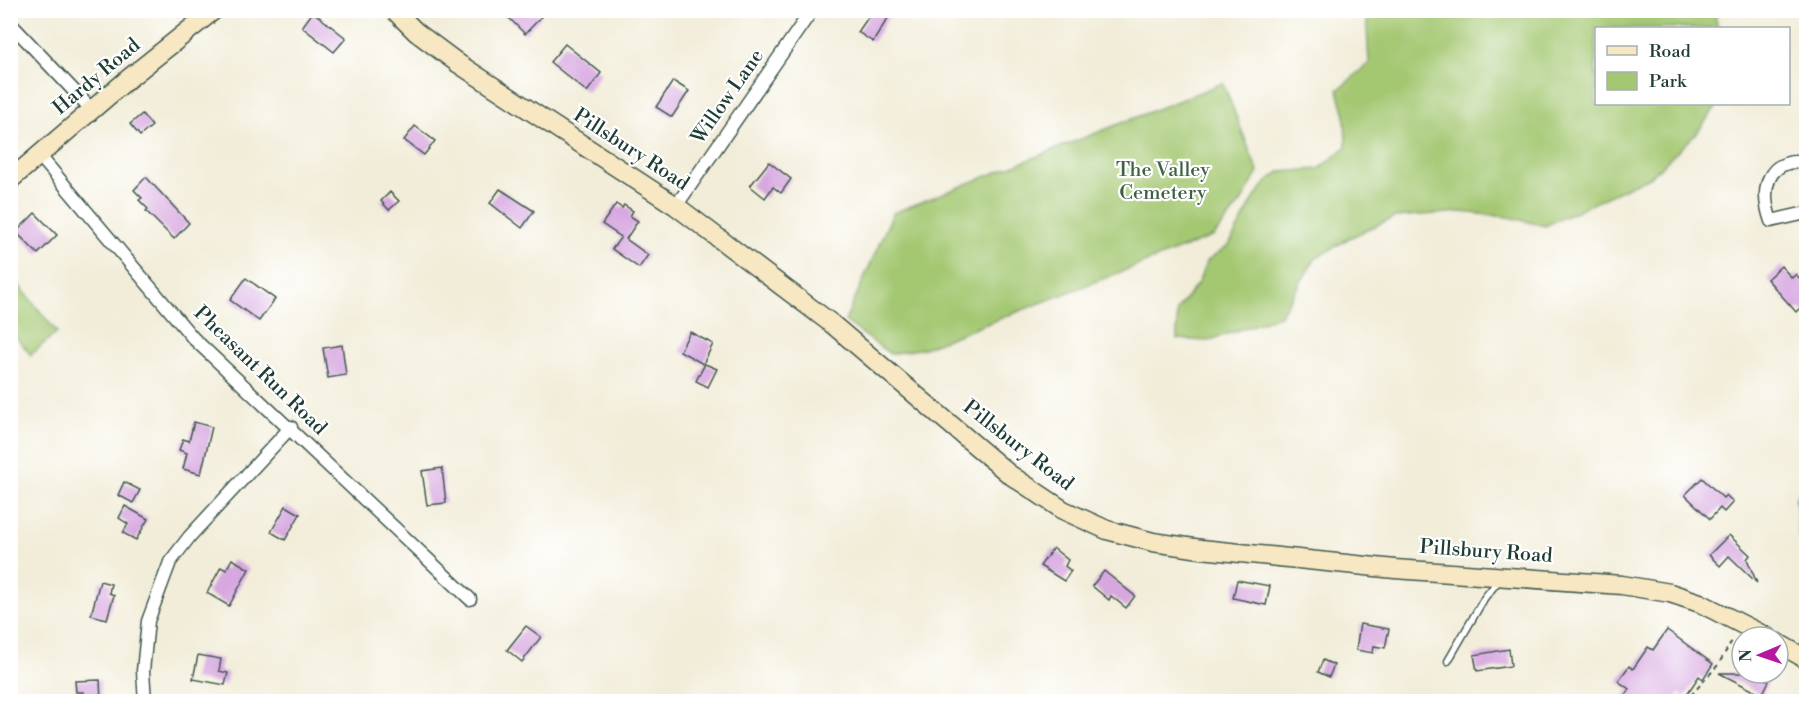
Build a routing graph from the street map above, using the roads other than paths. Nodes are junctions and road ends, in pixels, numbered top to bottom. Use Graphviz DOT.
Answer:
graph roads {
  1 [pos="214,10"];
  2 [pos="394,10"];
  3 [pos="812,10"];
  4 [pos="10,23"];
  5 [pos="92,111"];
  6 [pos="39,155"];
  7 [pos="1806,162"];
  8 [pos="10,180"];
  9 [pos="676,206"];
  10 [pos="1806,213"];
  11 [pos="291,427"];
  12 [pos="1502,576"];
  13 [pos="470,599"];
  14 [pos="1746,625"];
  15 [pos="1790,650"];
  16 [pos="1806,659"];
  17 [pos="1448,662"];
  18 [pos="145,702"];
  1 -- 5 [label="street, Hardy Road"];
  2 -- 9 [label="street, Pillsbury Road"];
  3 -- 9 [label="street, Willow Lane"];
  4 -- 5 [label="street"];
  5 -- 6 [label="street, Hardy Road"];
  6 -- 8 [label="street, Hardy Road"];
  6 -- 11 [label="street, Pheasant Run Road"];
  7 -- 10 [label="street"];
  9 -- 12 [label="street, Pillsbury Road"];
  11 -- 13 [label="street, Pheasant Run Road"];
  11 -- 18 [label="street"];
  12 -- 14 [label="street, Pillsbury Road"];
  12 -- 17 [label="lane"];
  15 -- 16 [label="street"];
}
